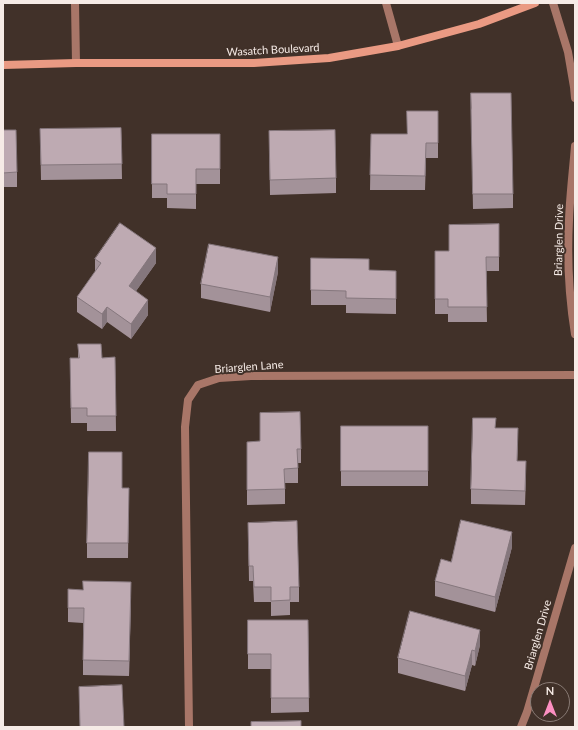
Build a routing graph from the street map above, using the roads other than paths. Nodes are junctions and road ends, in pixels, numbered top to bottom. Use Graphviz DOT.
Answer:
graph roads {
  1 [pos="75,3"];
  2 [pos="386,3"];
  3 [pos="536,3"];
  4 [pos="553,3"];
  5 [pos="398,46"];
  6 [pos="76,63"];
  7 [pos="3,65"];
  8 [pos="575,98"];
  9 [pos="575,146"];
  10 [pos="575,334"];
  11 [pos="575,375"];
  12 [pos="575,548"];
  13 [pos="189,727"];
  14 [pos="521,727"];
  1 -- 6 [label="street"];
  2 -- 5 [label="street"];
  3 -- 5 [label="main road, Wasatch Boulevard"];
  4 -- 8 [label="street"];
  5 -- 6 [label="main road, Wasatch Boulevard"];
  6 -- 7 [label="main road, Wasatch Boulevard"];
  9 -- 10 [label="street, Briarglen Drive"];
  11 -- 13 [label="street, Briarglen Lane"];
  12 -- 14 [label="street, Briarglen Drive"];
}
